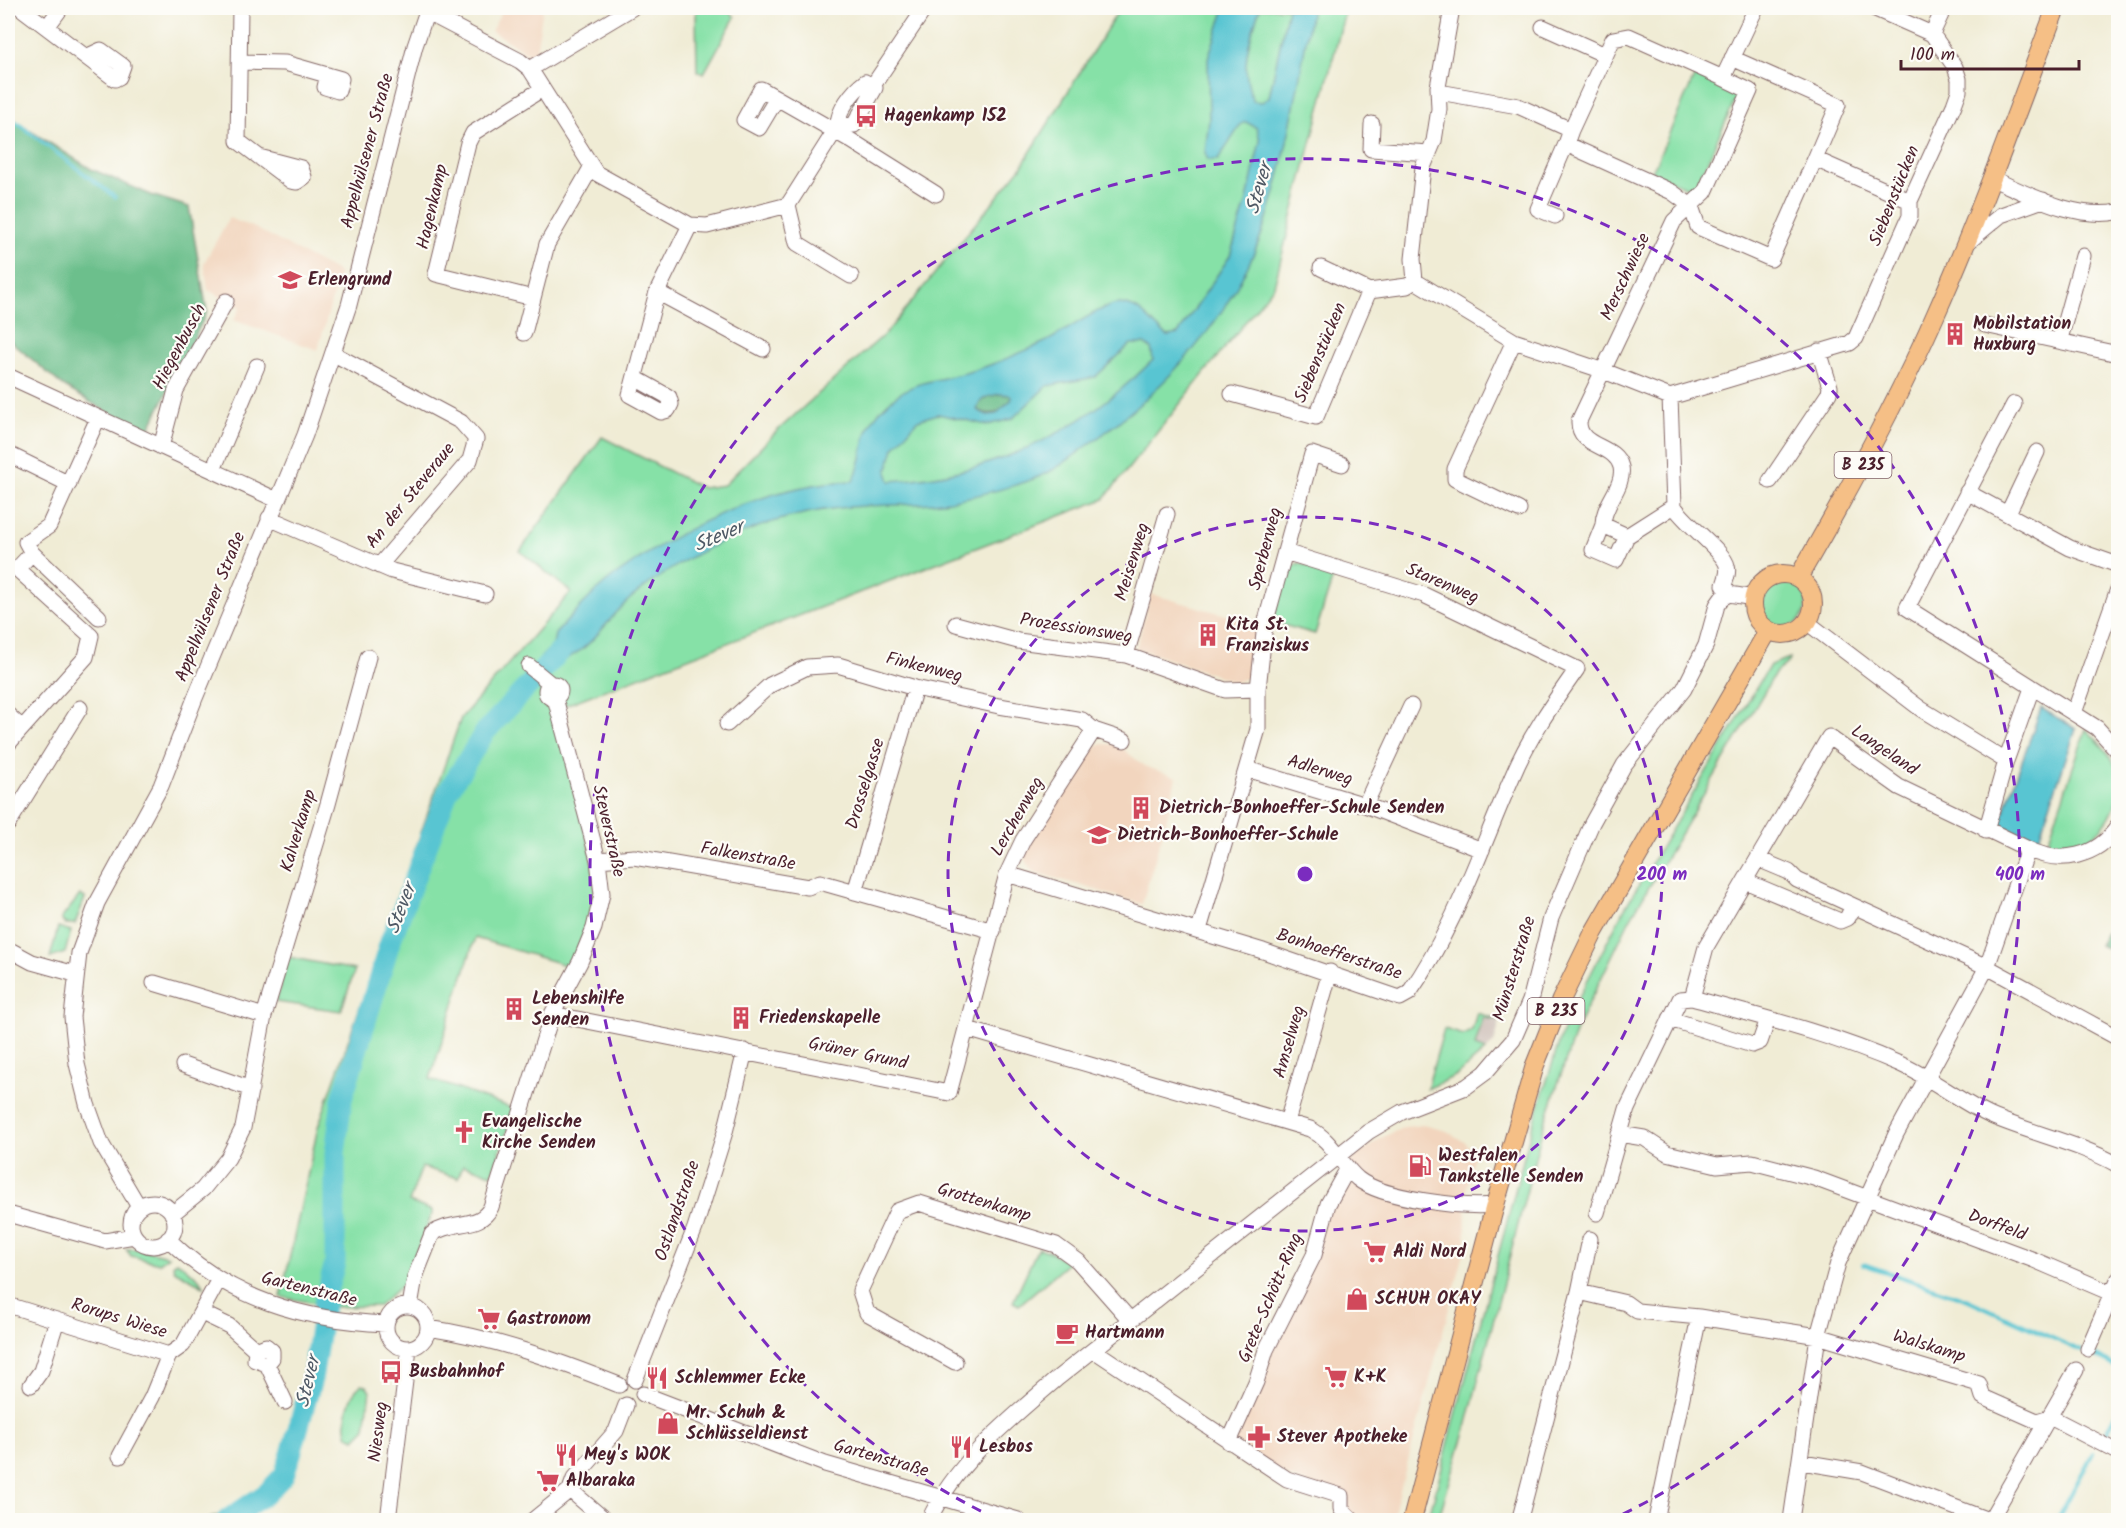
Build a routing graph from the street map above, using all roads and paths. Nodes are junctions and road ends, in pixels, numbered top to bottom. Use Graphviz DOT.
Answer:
graph roads {
  1 [pos="21,8"];
  2 [pos="61,8"];
  3 [pos="240,8"];
  4 [pos="426,8"];
  5 [pos="632,8"];
  6 [pos="925,8"];
  7 [pos="1452,8"];
  8 [pos="1756,8"];
  9 [pos="1873,8"];
  10 [pos="1944,8"];
  11 [pos="2056,8"];
  12 [pos="47,27"];
  13 [pos="1543,27"];
  14 [pos="1932,34"];
  15 [pos="1605,55"];
  16 [pos="86,57"];
  17 [pos="1732,58"];
  18 [pos="240,62"];
  19 [pos="530,69"];
  20 [pos="328,75"];
  21 [pos="1723,78"];
  22 [pos="542,89"];
  23 [pos="1439,92"];
  24 [pos="777,98"];
  25 [pos="1372,124"];
  26 [pos="836,129"];
  27 [pos="1569,137"];
  28 [pos="1429,153"];
  29 [pos="259,157"];
  30 [pos="1815,159"];
  31 [pos="591,168"];
  32 [pos="1993,179"];
  33 [pos="936,194"];
  34 [pos="2043,200"];
  35 [pos="1910,201"];
  36 [pos="788,206"];
  37 [pos="1691,206"];
  38 [pos="2118,212"];
  39 [pos="1555,216"];
  40 [pos="690,225"];
  41 [pos="1966,243"];
  42 [pos="2083,256"];
  43 [pos="1321,268"];
  44 [pos="851,276"];
  45 [pos="1415,281"];
  46 [pos="1370,291"];
  47 [pos="657,292"];
  48 [pos="533,298"];
  49 [pos="226,301"];
  50 [pos="1985,325"];
  51 [pos="524,333"];
  52 [pos="2060,339"];
  53 [pos="1514,342"];
  54 [pos="763,349"];
  55 [pos="1819,351"];
  56 [pos="334,354"];
  57 [pos="2118,354"];
  58 [pos="257,366"];
  59 [pos="1604,371"];
  60 [pos="8,376"];
  61 [pos="635,378"];
  62 [pos="1232,394"];
  63 [pos="1670,397"];
  64 [pos="2014,404"];
  65 [pos="98,418"];
  66 [pos="161,447"];
  67 [pos="2037,452"];
  68 [pos="8,454"];
  69 [pos="1342,464"];
  70 [pos="213,470"];
  71 [pos="1770,481"];
  72 [pos="69,484"];
  73 [pos="1967,492"];
  74 [pos="277,500"];
  75 [pos="1674,506"];
  76 [pos="1519,510"];
  77 [pos="2008,513"];
  78 [pos="1167,514"];
  79 [pos="269,519"];
  80 [pos="1603,525"];
  81 [pos="1627,536"];
  82 [pos="1285,552"];
  83 [pos="32,553"];
  84 [pos="2118,565"];
  85 [pos="379,566"];
  86 [pos="1798,578"];
  87 [pos="2118,589"];
  88 [pos="485,594"];
  89 [pos="1729,594"];
  90 [pos="1754,598"];
  91 [pos="99,617"];
  92 [pos="1808,623"];
  93 [pos="956,624"];
  94 [pos="1768,631"];
  95 [pos="1126,655"];
  96 [pos="368,657"];
  97 [pos="529,666"];
  98 [pos="1577,669"];
  99 [pos="915,688"];
  100 [pos="2032,688"];
  101 [pos="1258,689"];
  102 [pos="1411,706"];
  103 [pos="80,708"];
  104 [pos="2074,713"];
  105 [pos="8,715"];
  106 [pos="726,724"];
  107 [pos="22,728"];
  108 [pos="1094,730"];
  109 [pos="1124,741"];
  110 [pos="8,744"];
  111 [pos="2118,751"];
  112 [pos="2006,761"];
  113 [pos="1247,769"];
  114 [pos="1365,805"];
  115 [pos="8,824"];
  116 [pos="2118,826"];
  117 [pos="1986,831"];
  118 [pos="2028,849"];
  119 [pos="1482,850"];
  120 [pos="1758,859"];
  121 [pos="598,860"];
  122 [pos="1007,874"];
  123 [pos="1797,880"];
  124 [pos="1744,881"];
  125 [pos="855,892"];
  126 [pos="1789,900"];
  127 [pos="1852,906"];
  128 [pos="1199,930"];
  129 [pos="993,931"];
  130 [pos="8,949"];
  131 [pos="1988,967"];
  132 [pos="1330,972"];
  133 [pos="75,974"];
  134 [pos="154,983"];
  135 [pos="1692,998"];
  136 [pos="1728,1008"];
  137 [pos="552,1014"];
  138 [pos="264,1016"];
  139 [pos="1670,1019"];
  140 [pos="1768,1019"];
  141 [pos="967,1029"];
  142 [pos="1720,1035"];
  143 [pos="2118,1038"];
  144 [pos="745,1051"];
  145 [pos="183,1065"];
  146 [pos="1926,1077"];
  147 [pos="251,1089"];
  148 [pos="1287,1122"];
  149 [pos="1619,1134"];
  150 [pos="1339,1155"];
  151 [pos="2118,1165"];
  152 [pos="1348,1168"];
  153 [pos="1866,1199"];
  154 [pos="1495,1205"];
  155 [pos="139,1207"];
  156 [pos="1597,1213"];
  157 [pos="8,1214"];
  158 [pos="172,1214"];
  159 [pos="134,1236"];
  160 [pos="168,1239"];
  161 [pos="1590,1239"];
  162 [pos="218,1281"];
  163 [pos="2116,1290"];
  164 [pos="1579,1292"];
  165 [pos="8,1305"];
  166 [pos="410,1306"];
  167 [pos="202,1313"];
  168 [pos="1700,1317"];
  169 [pos="57,1320"];
  170 [pos="1131,1321"];
  171 [pos="386,1324"];
  172 [pos="428,1328"];
  173 [pos="1818,1336"];
  174 [pos="409,1348"];
  175 [pos="2088,1349"];
  176 [pos="1095,1351"];
  177 [pos="169,1355"];
  178 [pos="955,1362"];
  179 [pos="2076,1370"];
  180 [pos="634,1380"];
  181 [pos="31,1385"];
  182 [pos="619,1385"];
  183 [pos="643,1394"];
  184 [pos="285,1402"];
  185 [pos="626,1405"];
  186 [pos="2050,1417"];
  187 [pos="1229,1442"];
  188 [pos="2116,1451"];
  189 [pos="120,1456"];
  190 [pos="1802,1462"];
  191 [pos="570,1490"];
  192 [pos="940,1496"];
  193 [pos="1522,1520"];
  194 [pos="388,1521"];
  195 [pos="533,1521"];
  196 [pos="605,1521"];
  197 [pos="929,1521"];
  198 [pos="1018,1521"];
  199 [pos="1352,1521"];
  200 [pos="1412,1521"];
  201 [pos="1656,1521"];
  202 [pos="1791,1521"];
  203 [pos="1989,1521"];
  1 -- 12 [label="street"];
  2 -- 12 [label="street"];
  3 -- 18 [label="street"];
  4 -- 19 [label="street"];
  4 -- 56 [label="street, Appelhülsener Straße"];
  5 -- 19 [label="street"];
  6 -- 26 [label="street"];
  7 -- 23 [label="street"];
  8 -- 17 [label="street"];
  9 -- 14 [label="street"];
  10 -- 14 [label="street"];
  11 -- 32 [label="main road, B 235"];
  12 -- 16 [label="street"];
  13 -- 15 [label="street"];
  14 -- 35 [label="street, Siebenstücken"];
  15 -- 21 [label="street, Merschwiese"];
  15 -- 27 [label="street, Merschwiese"];
  17 -- 21 [label="street"];
  17 -- 30 [label="street"];
  18 -- 20 [label="street"];
  18 -- 29 [label="street"];
  19 -- 22 [label="street"];
  21 -- 37 [label="street, Merschwiese"];
  22 -- 31 [label="street"];
  22 -- 48 [label="street, Hagenkamp"];
  23 -- 27 [label="street"];
  23 -- 28 [label="street"];
  24 -- 26 [label="street"];
  25 -- 28 [label="street"];
  26 -- 33 [label="street"];
  26 -- 36 [label="street"];
  27 -- 37 [label="street"];
  27 -- 39 [label="street, Merschwiese"];
  28 -- 45 [label="street"];
  30 -- 35 [label="street"];
  30 -- 37 [label="street"];
  31 -- 40 [label="street"];
  31 -- 48 [label="street"];
  32 -- 34 [label="street"];
  32 -- 41 [label="main road, B 235"];
  34 -- 38 [label="street"];
  34 -- 41 [label="street"];
  35 -- 55 [label="street, Siebenstücken"];
  36 -- 40 [label="street"];
  36 -- 44 [label="street"];
  37 -- 59 [label="street, Merschwiese"];
  40 -- 47 [label="street"];
  41 -- 86 [label="main road, B 235"];
  42 -- 52 [label="street"];
  43 -- 46 [label="street, Siebenstücken"];
  45 -- 46 [label="street, Siebenstücken"];
  45 -- 53 [label="street"];
  46 -- 62 [label="street, Siebenstücken"];
  47 -- 54 [label="street"];
  47 -- 61 [label="street"];
  48 -- 51 [label="street"];
  49 -- 66 [label="street, Hiegenbusch"];
  50 -- 52 [label="street"];
  52 -- 57 [label="street"];
  53 -- 59 [label="street"];
  53 -- 76 [label="street"];
  55 -- 63 [label="street, Siebenstücken"];
  55 -- 71 [label="street"];
  56 -- 74 [label="street, Appelhülsener Straße"];
  56 -- 85 [label="street, An der Steveraue"];
  58 -- 70 [label="street"];
  59 -- 63 [label="street"];
  59 -- 80 [label="street"];
  60 -- 65 [label="street"];
  63 -- 75 [label="street"];
  64 -- 73 [label="street"];
  65 -- 66 [label="street"];
  65 -- 72 [label="street"];
  66 -- 70 [label="street"];
  67 -- 77 [label="street"];
  68 -- 72 [label="street"];
  69 -- 82 [label="street, Sperberweg"];
  70 -- 74 [label="street"];
  72 -- 83 [label="street"];
  73 -- 77 [label="street"];
  73 -- 100 [label="street"];
  74 -- 79 [label="street, Appelhülsener Straße"];
  75 -- 81 [label="street"];
  75 -- 89 [label="street"];
  77 -- 84 [label="street"];
  78 -- 95 [label="street, Meisenweg"];
  79 -- 85 [label="street, An der Steveraue"];
  79 -- 133 [label="street, Appelhülsener Straße"];
  80 -- 81 [label="street"];
  80 -- 81 [label="street"];
  82 -- 98 [label="street, Starenweg"];
  82 -- 101 [label="street, Sperberweg"];
  83 -- 91 [label="street"];
  83 -- 107 [label="street"];
  85 -- 88 [label="street, An der Steveraue"];
  86 -- 90 [label="main road"];
  86 -- 92 [label="main road"];
  87 -- 104 [label="street"];
  89 -- 90 [label="street"];
  89 -- 150 [label="street, Münsterstraße"];
  90 -- 94 [label="main road"];
  92 -- 94 [label="main road"];
  92 -- 112 [label="street"];
  93 -- 95 [label="street, Prozessionsweg"];
  94 -- 154 [label="main road, B 235"];
  95 -- 101 [label="street, Prozessionsweg"];
  96 -- 138 [label="street, Kalverkamp"];
  97 -- 121 [label="street, Steverstraße"];
  98 -- 119 [label="street, Bonhoefferstraße"];
  99 -- 106 [label="street, Finkenweg"];
  99 -- 108 [label="street, Finkenweg"];
  99 -- 125 [label="street, Drosselgasse"];
  100 -- 104 [label="street"];
  100 -- 112 [label="street"];
  101 -- 113 [label="street, Sperberweg"];
  102 -- 114 [label="street"];
  103 -- 115 [label="street"];
  104 -- 111 [label="street"];
  105 -- 107 [label="street"];
  107 -- 110 [label="street"];
  108 -- 109 [label="street, Finkenweg"];
  108 -- 122 [label="street, Lerchenweg"];
  112 -- 117 [label="street"];
  113 -- 114 [label="street, Adlerweg"];
  113 -- 128 [label="street, Sperberweg"];
  114 -- 119 [label="street, Adlerweg"];
  116 -- 118 [label="street, Langeland"];
  117 -- 118 [label="street, Langeland"];
  117 -- 120 [label="street, Langeland"];
  118 -- 131 [label="street"];
  119 -- 132 [label="street, Bonhoefferstraße"];
  120 -- 123 [label="street"];
  120 -- 124 [label="street"];
  121 -- 125 [label="street, Falkenstraße"];
  121 -- 137 [label="street, Steverstraße"];
  122 -- 128 [label="street, Bonhoefferstraße"];
  122 -- 129 [label="street, Lerchenweg"];
  123 -- 126 [label="street"];
  123 -- 127 [label="street"];
  124 -- 126 [label="street"];
  124 -- 135 [label="street"];
  125 -- 129 [label="street, Falkenstraße"];
  126 -- 127 [label="street"];
  127 -- 131 [label="street"];
  128 -- 132 [label="street, Bonhoefferstraße"];
  129 -- 141 [label="street, Grüner Grund"];
  130 -- 133 [label="street"];
  131 -- 143 [label="street"];
  131 -- 146 [label="street"];
  132 -- 148 [label="street, Amselweg"];
  133 -- 155 [label="street, Appelhülsener Straße"];
  134 -- 138 [label="street"];
  135 -- 136 [label="street"];
  135 -- 139 [label="street"];
  136 -- 140 [label="street"];
  136 -- 142 [label="street"];
  137 -- 144 [label="street, Grüner Grund"];
  137 -- 166 [label="street, Steverstraße"];
  138 -- 147 [label="street, Kalverkamp"];
  139 -- 142 [label="street"];
  139 -- 149 [label="street"];
  140 -- 142 [label="street"];
  140 -- 146 [label="street"];
  141 -- 144 [label="street, Grüner Grund"];
  141 -- 148 [label="street"];
  144 -- 180 [label="street, Ostlandstraße"];
  145 -- 147 [label="street"];
  146 -- 151 [label="street"];
  146 -- 153 [label="street"];
  147 -- 158 [label="street, Kalverkamp"];
  148 -- 150 [label="street"];
  149 -- 153 [label="street, Dorffeld"];
  149 -- 156 [label="street"];
  150 -- 152 [label="street"];
  150 -- 170 [label="street, Münsterstraße"];
  152 -- 154 [label="street"];
  152 -- 187 [label="street, Grete-Schött-Ring"];
  153 -- 163 [label="street, Dorffeld"];
  153 -- 173 [label="street"];
  154 -- 200 [label="main road, B 235"];
  155 -- 158 [label="street"];
  155 -- 159 [label="street"];
  157 -- 159 [label="street"];
  158 -- 160 [label="street"];
  159 -- 160 [label="street"];
  160 -- 162 [label="street, Gartenstraße"];
  161 -- 164 [label="street"];
  162 -- 167 [label="street, Rorups Wiese"];
  162 -- 171 [label="street, Gartenstraße"];
  163 -- 175 [label="street, Dorffeld"];
  164 -- 168 [label="street, Walskamp"];
  164 -- 193 [label="street"];
  165 -- 169 [label="street, Rorups Wiese"];
  166 -- 171 [label="street"];
  166 -- 172 [label="street"];
  167 -- 177 [label="street, Rorups Wiese"];
  167 -- 184 [label="street"];
  168 -- 173 [label="street, Walskamp"];
  168 -- 201 [label="street"];
  169 -- 177 [label="street, Rorups Wiese"];
  169 -- 181 [label="street, Rorups Wiese"];
  170 -- 176 [label="street, Münsterstraße"];
  170 -- 178 [label="street, Grottenkamp"];
  171 -- 174 [label="street"];
  172 -- 174 [label="street"];
  172 -- 182 [label="street"];
  173 -- 186 [label="street, Walskamp"];
  173 -- 190 [label="street"];
  174 -- 194 [label="street, Niesweg"];
  176 -- 187 [label="street"];
  176 -- 192 [label="street, Münsterstraße"];
  177 -- 189 [label="street, Rorups Wiese"];
  179 -- 186 [label="street"];
  180 -- 182 [label="street"];
  180 -- 183 [label="street"];
  182 -- 185 [label="street"];
  183 -- 185 [label="street"];
  183 -- 192 [label="street, Gartenstraße"];
  185 -- 191 [label="street"];
  186 -- 188 [label="street, Walskamp"];
  186 -- 203 [label="street"];
  187 -- 199 [label="street"];
  190 -- 202 [label="street"];
  190 -- 203 [label="street"];
  191 -- 195 [label="street"];
  191 -- 196 [label="street"];
  192 -- 197 [label="street, Münsterstraße"];
  192 -- 198 [label="street, Gartenstraße"];
}
